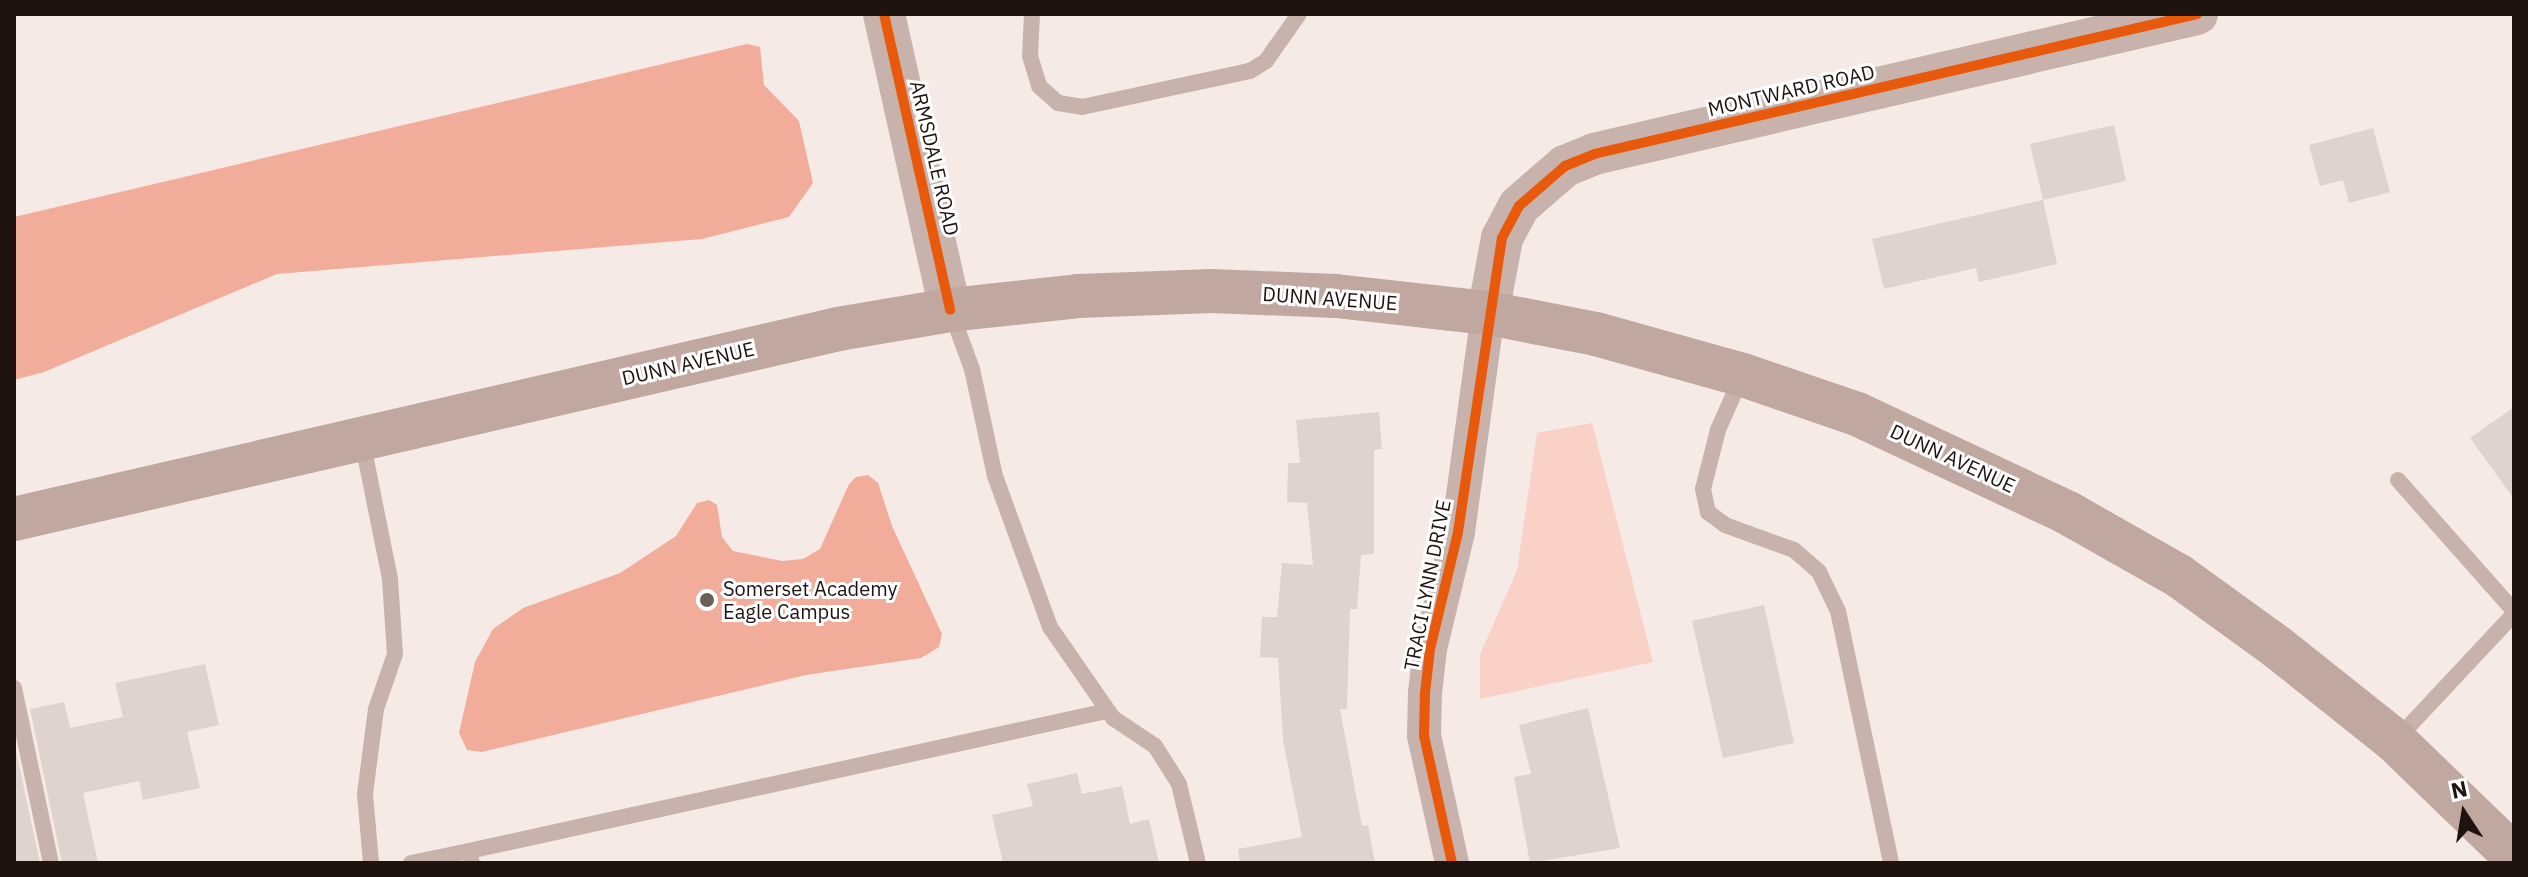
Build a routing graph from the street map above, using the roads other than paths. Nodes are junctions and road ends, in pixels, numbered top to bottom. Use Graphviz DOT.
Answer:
graph roads {
  1 [pos="884,14"];
  2 [pos="1032,14"];
  3 [pos="1299,14"];
  4 [pos="2197,14"];
  5 [pos="950,310"];
  6 [pos="1488,313"];
  7 [pos="1743,375"];
  8 [pos="362,438"];
  9 [pos="2398,480"];
  10 [pos="14,519"];
  11 [pos="2514,612"];
  12 [pos="14,688"];
  13 [pos="1107,711"];
  14 [pos="2395,741"];
  15 [pos="2514,856"];
  16 [pos="470,857"];
  17 [pos="1891,861"];
  18 [pos="51,863"];
  19 [pos="371,863"];
  20 [pos="411,863"];
  21 [pos="1198,863"];
  22 [pos="1452,863"];
  1 -- 5 [label="street, ARMSDALE ROAD"];
  2 -- 3 [label="lane"];
  4 -- 6 [label="street, MONTWARD ROAD"];
  5 -- 6 [label="main road, DUNN AVENUE"];
  5 -- 8 [label="main road, DUNN AVENUE"];
  5 -- 13 [label="lane"];
  6 -- 7 [label="main road, DUNN AVENUE"];
  6 -- 22 [label="street, TRACI LYNN DRIVE"];
  7 -- 14 [label="main road, DUNN AVENUE"];
  7 -- 17 [label="lane"];
  8 -- 10 [label="main road, DUNN AVENUE"];
  8 -- 19 [label="lane"];
  9 -- 11 [label="lane"];
  11 -- 14 [label="lane"];
  12 -- 18 [label="lane"];
  13 -- 16 [label="lane"];
  13 -- 21 [label="lane"];
  14 -- 15 [label="main road, DUNN AVENUE"];
  16 -- 20 [label="lane"];
}
